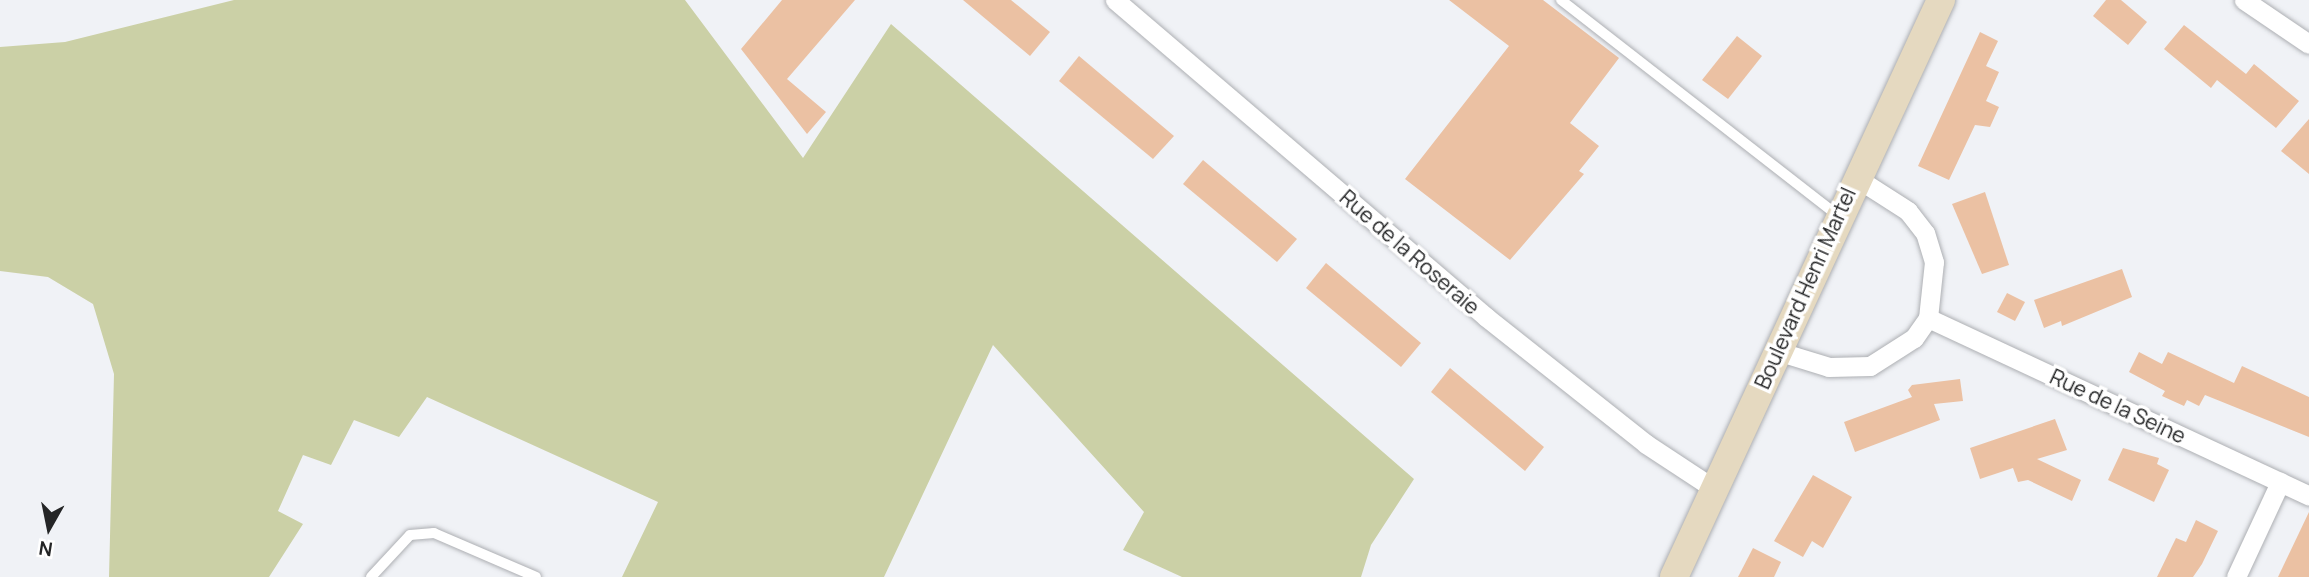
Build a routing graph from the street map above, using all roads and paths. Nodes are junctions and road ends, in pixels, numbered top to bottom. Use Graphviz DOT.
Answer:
graph roads {
  1 [pos="1115,0"];
  2 [pos="1561,0"];
  3 [pos="1941,0"];
  4 [pos="2244,0"];
  5 [pos="2309,44"];
  6 [pos="1855,177"];
  7 [pos="1838,217"];
  8 [pos="1928,318"];
  9 [pos="1777,351"];
  10 [pos="2280,482"];
  11 [pos="1716,490"];
  12 [pos="2309,496"];
  13 [pos="372,577"];
  14 [pos="536,577"];
  15 [pos="1674,577"];
  16 [pos="2236,577"];
  1 -- 11 [label="street, Rue de la Roseraie"];
  2 -- 7 [label="lane"];
  3 -- 6 [label="street, Boulevard Henri Martel"];
  4 -- 5 [label="street"];
  6 -- 7 [label="street, Boulevard Henri Martel"];
  6 -- 8 [label="street"];
  7 -- 9 [label="street, Boulevard Henri Martel"];
  8 -- 9 [label="street"];
  8 -- 10 [label="street, Rue de la Seine"];
  9 -- 11 [label="street, Boulevard Henri Martel"];
  10 -- 12 [label="street, Rue de la Seine"];
  10 -- 16 [label="street"];
  11 -- 15 [label="street, Boulevard Henri Martel"];
  13 -- 14 [label="lane"];
}
